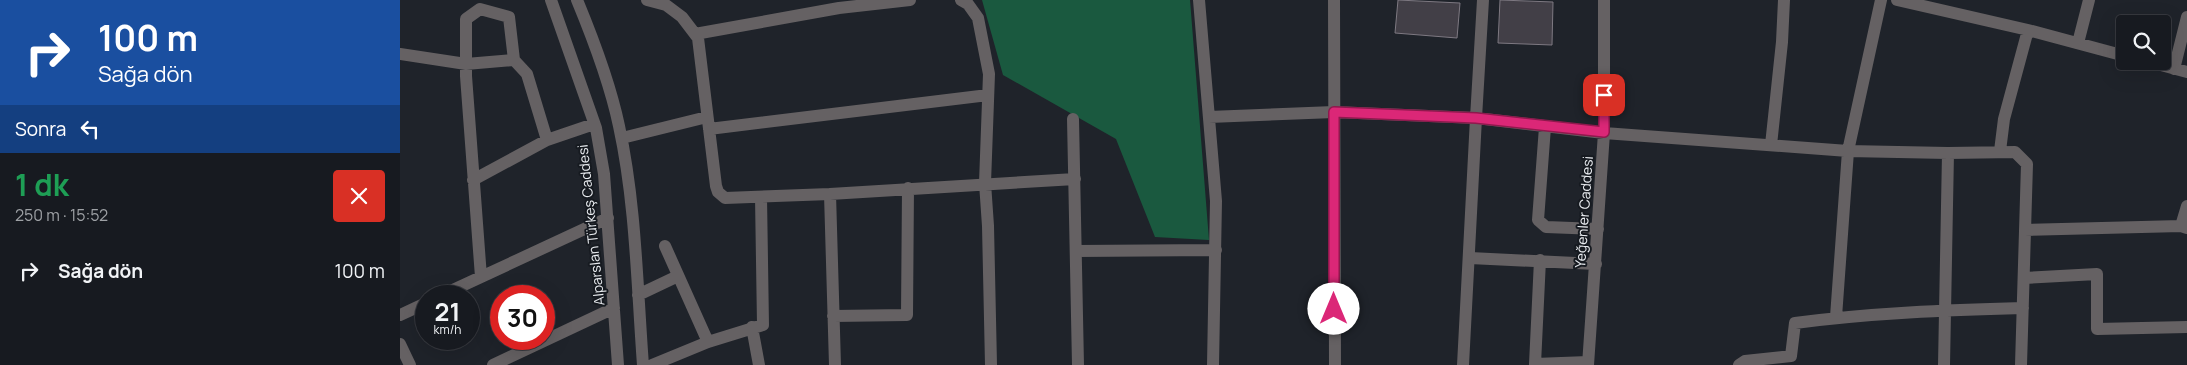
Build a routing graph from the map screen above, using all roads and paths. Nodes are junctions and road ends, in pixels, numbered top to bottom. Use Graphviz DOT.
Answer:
graph roads {
  1 [pos="551,0"];
  2 [pos="577,0"];
  3 [pos="648,0"];
  4 [pos="910,0"];
  5 [pos="961,0"];
  6 [pos="1199,0"];
  7 [pos="1334,0"];
  8 [pos="1483,0"];
  9 [pos="1604,0"];
  10 [pos="1784,0"];
  11 [pos="1881,0"];
  12 [pos="1897,0"];
  13 [pos="2089,0"];
  14 [pos="838,4"];
  15 [pos="2187,17"];
  16 [pos="2028,30"];
  17 [pos="695,34"];
  18 [pos="2078,43"];
  19 [pos="400,54"];
  20 [pos="2116,54"];
  21 [pos="514,60"];
  22 [pos="466,64"];
  23 [pos="2181,70"];
  24 [pos="988,95"];
  25 [pos="1334,112"];
  26 [pos="1209,117"];
  27 [pos="1476,118"];
  28 [pos="1074,119"];
  29 [pos="708,123"];
  30 [pos="594,124"];
  31 [pos="1545,127"];
  32 [pos="1604,132"];
  33 [pos="622,138"];
  34 [pos="547,140"];
  35 [pos="1771,145"];
  36 [pos="1848,151"];
  37 [pos="2000,151"];
  38 [pos="1948,153"];
  39 [pos="1075,179"];
  40 [pos="473,180"];
  41 [pos="985,183"];
  42 [pos="908,188"];
  43 [pos="830,194"];
  44 [pos="761,197"];
  45 [pos="2187,206"];
  46 [pos="608,218"];
  47 [pos="2184,227"];
  48 [pos="1598,229"];
  49 [pos="2025,230"];
  50 [pos="665,246"];
  51 [pos="1216,250"];
  52 [pos="1076,252"];
  53 [pos="1470,258"];
  54 [pos="1540,260"];
  55 [pos="1596,264"];
  56 [pos="678,276"];
  57 [pos="481,277"];
  58 [pos="2024,278"];
  59 [pos="464,285"];
  60 [pos="638,295"];
  61 [pos="415,308"];
  62 [pos="614,308"];
  63 [pos="2023,308"];
  64 [pos="1946,310"];
  65 [pos="400,315"];
  66 [pos="833,316"];
  67 [pos="1836,317"];
  68 [pos="752,327"];
  69 [pos="2187,327"];
  70 [pos="708,342"];
  71 [pos="400,344"];
  72 [pos="1588,364"];
  73 [pos="410,365"];
  74 [pos="493,365"];
  75 [pos="618,365"];
  76 [pos="643,365"];
  77 [pos="652,365"];
  78 [pos="759,365"];
  79 [pos="835,365"];
  80 [pos="991,365"];
  81 [pos="1078,365"];
  82 [pos="1213,365"];
  83 [pos="1335,365"];
  84 [pos="1463,365"];
  85 [pos="1535,365"];
  86 [pos="1740,365"];
  87 [pos="1944,365"];
  88 [pos="2021,365"];
  1 -- 30 [label="street, Alparslan Türkeş Caddesi"];
  2 -- 33 [label="street"];
  3 -- 17 [label="street"];
  4 -- 14 [label="street"];
  5 -- 24 [label="street"];
  6 -- 26 [label="street"];
  7 -- 25 [label="street"];
  8 -- 27 [label="street"];
  9 -- 32 [label="street, Yeğenler Caddesi"];
  10 -- 35 [label="street"];
  11 -- 36 [label="street"];
  12 -- 16 [label="street"];
  13 -- 18 [label="street"];
  14 -- 17 [label="street"];
  15 -- 23 [label="street"];
  16 -- 18 [label="street"];
  16 -- 37 [label="street"];
  17 -- 29 [label="street"];
  18 -- 20 [label="street"];
  19 -- 22 [label="street"];
  21 -- 22 [label="street"];
  21 -- 22 [label="street"];
  21 -- 34 [label="street"];
  22 -- 40 [label="street"];
  24 -- 29 [label="street"];
  24 -- 41 [label="street"];
  25 -- 26 [label="street"];
  25 -- 27 [label="street"];
  25 -- 83 [label="street"];
  26 -- 51 [label="street"];
  27 -- 31 [label="street"];
  27 -- 53 [label="street"];
  28 -- 39 [label="street"];
  29 -- 33 [label="street"];
  29 -- 44 [label="street"];
  30 -- 34 [label="street"];
  30 -- 46 [label="street, Alparslan Türkeş Caddesi"];
  31 -- 32 [label="street"];
  31 -- 48 [label="street"];
  32 -- 35 [label="street"];
  32 -- 48 [label="street, Yeğenler Caddesi"];
  33 -- 60 [label="street"];
  34 -- 40 [label="street"];
  35 -- 36 [label="street"];
  36 -- 38 [label="street"];
  36 -- 67 [label="street"];
  37 -- 38 [label="street"];
  37 -- 49 [label="street"];
  38 -- 64 [label="street"];
  39 -- 41 [label="street"];
  39 -- 52 [label="street"];
  40 -- 57 [label="street"];
  41 -- 42 [label="street"];
  41 -- 80 [label="street"];
  42 -- 43 [label="street"];
  42 -- 66 [label="street"];
  43 -- 44 [label="street"];
  43 -- 66 [label="street"];
  44 -- 68 [label="street"];
  45 -- 47 [label="street"];
  46 -- 57 [label="street"];
  46 -- 62 [label="street, Alparslan Türkeş Caddesi"];
  47 -- 49 [label="street"];
  48 -- 55 [label="street, Yeğenler Caddesi"];
  49 -- 58 [label="street"];
  50 -- 56 [label="street"];
  51 -- 52 [label="street"];
  51 -- 82 [label="street"];
  52 -- 81 [label="street"];
  53 -- 54 [label="street"];
  53 -- 84 [label="street"];
  54 -- 55 [label="street"];
  54 -- 85 [label="street"];
  55 -- 72 [label="street, Yeğenler Caddesi"];
  56 -- 60 [label="street"];
  56 -- 70 [label="street"];
  57 -- 59 [label="street"];
  58 -- 63 [label="street"];
  58 -- 69 [label="street"];
  60 -- 76 [label="street"];
  61 -- 65 [label="street"];
  62 -- 74 [label="street"];
  62 -- 75 [label="street, Alparslan Türkeş Caddesi"];
  63 -- 64 [label="street"];
  63 -- 88 [label="street"];
  64 -- 67 [label="street"];
  64 -- 87 [label="street"];
  66 -- 79 [label="street"];
  67 -- 86 [label="street"];
  68 -- 70 [label="street"];
  68 -- 78 [label="street"];
  70 -- 77 [label="street"];
  71 -- 73 [label="street"];
  72 -- 85 [label="street"];
}
